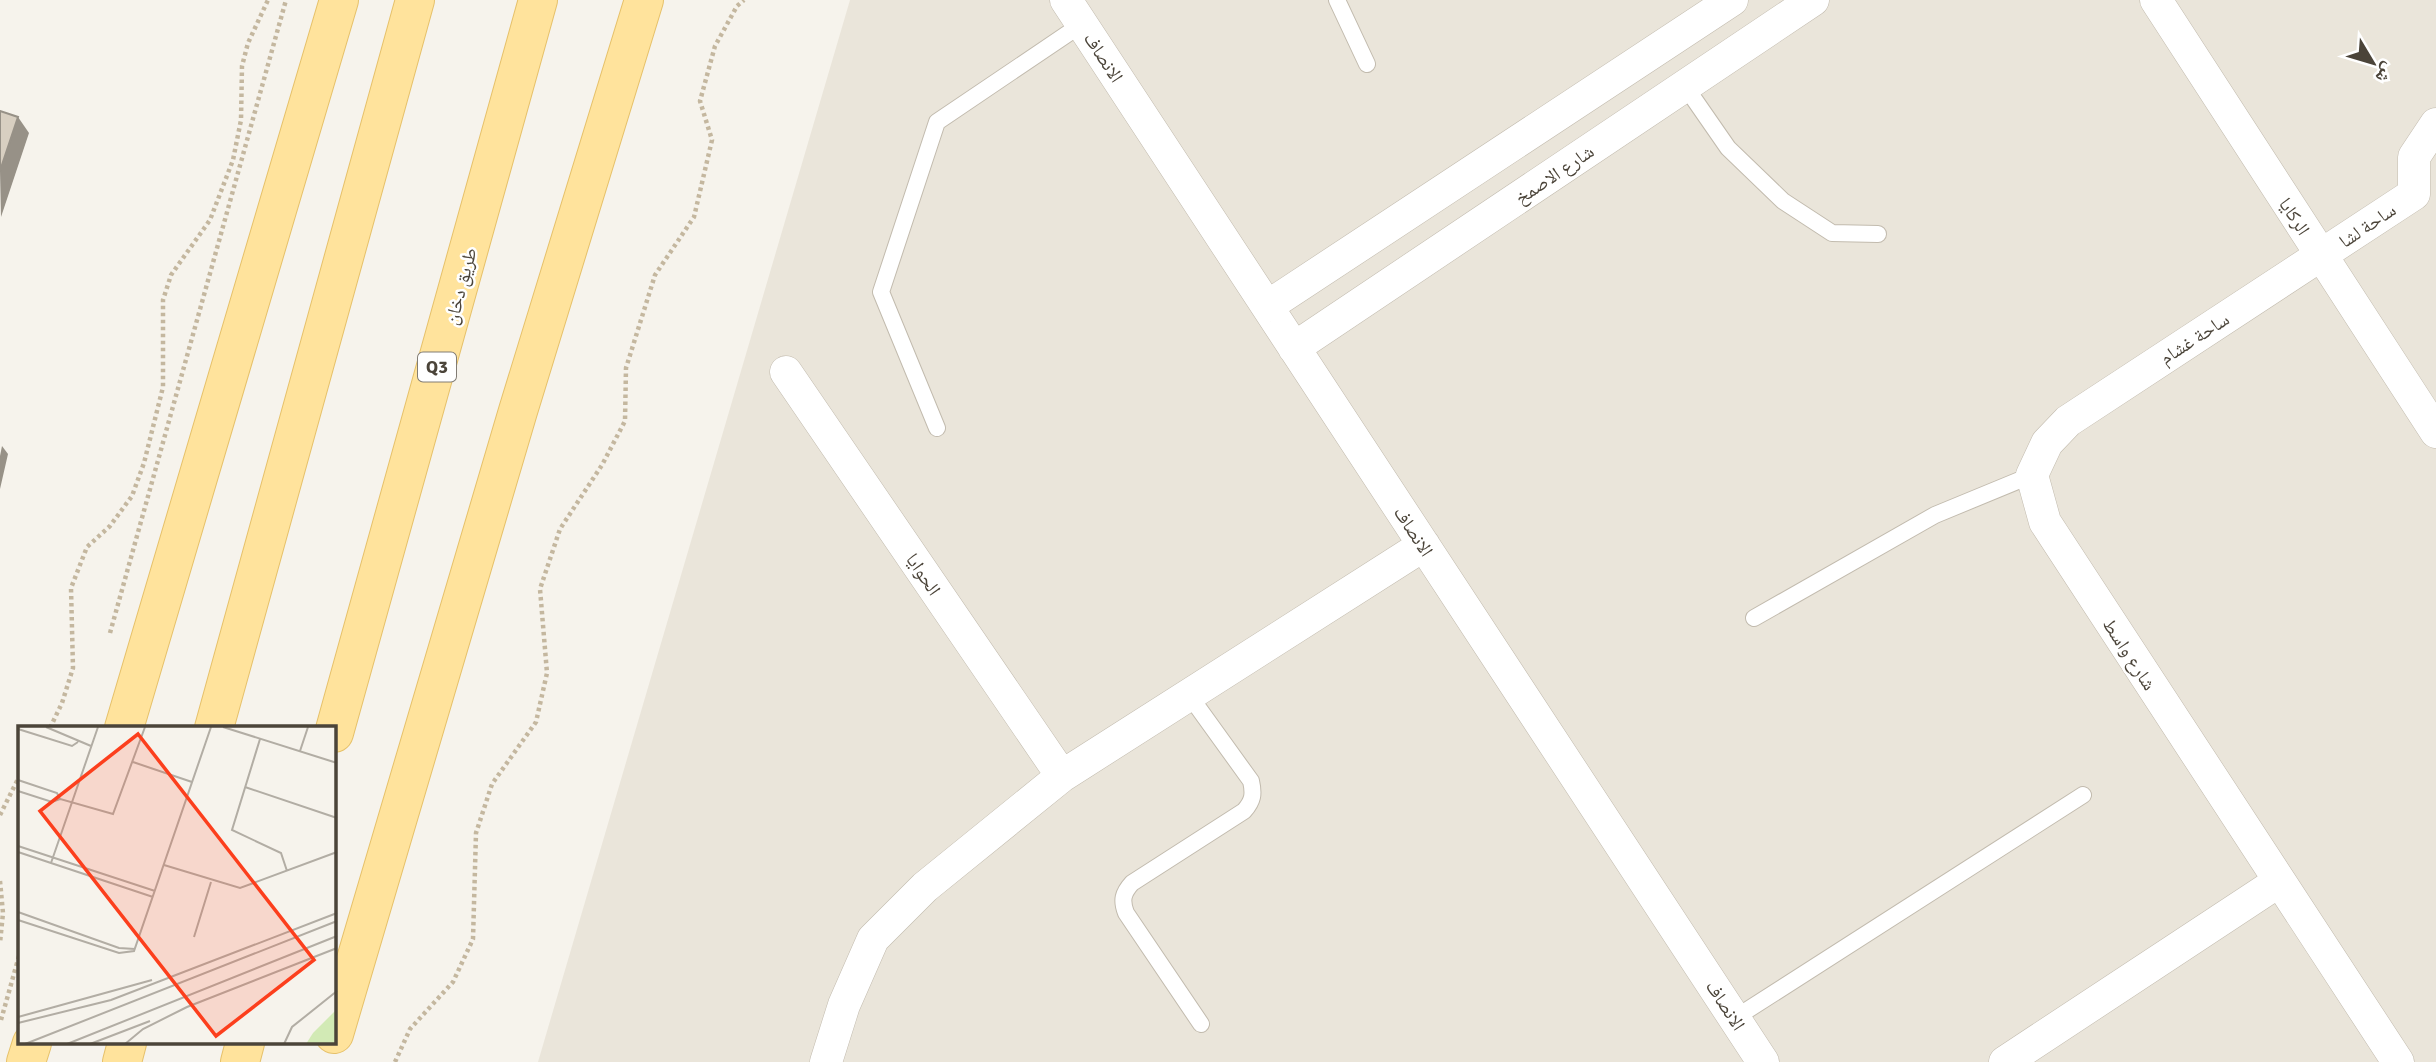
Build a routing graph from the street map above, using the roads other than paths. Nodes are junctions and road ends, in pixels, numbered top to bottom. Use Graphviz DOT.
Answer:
graph roads {
  1 [pos="339,0"];
  2 [pos="415,0"];
  3 [pos="538,0"];
  4 [pos="644,0"];
  5 [pos="663,0"];
  6 [pos="1337,0"];
  7 [pos="1732,0"];
  8 [pos="1813,0"];
  9 [pos="2156,0"];
  10 [pos="1074,12"];
  11 [pos="1367,64"];
  12 [pos="1685,86"];
  13 [pos="2436,124"];
  14 [pos="2425,201"];
  15 [pos="580,211"];
  16 [pos="1878,234"];
  17 [pos="2320,256"];
  18 [pos="1268,306"];
  19 [pos="1294,348"];
  20 [pos="786,372"];
  21 [pos="937,428"];
  22 [pos="2436,432"];
  23 [pos="2032,475"];
  24 [pos="1424,545"];
  25 [pos="1754,618"];
  26 [pos="1189,695"];
  27 [pos="125,726"];
  28 [pos="215,726"];
  29 [pos="336,726"];
  30 [pos="1062,776"];
  31 [pos="2082,795"];
  32 [pos="2278,882"];
  33 [pos="1735,1018"];
  34 [pos="1201,1024"];
  35 [pos="336,1027"];
  36 [pos="32,1044"];
  37 [pos="127,1044"];
  38 [pos="245,1044"];
  39 [pos="332,1044"];
  40 [pos="26,1062"];
  41 [pos="121,1062"];
  42 [pos="240,1062"];
  43 [pos="326,1062"];
  44 [pos="826,1062"];
  45 [pos="1763,1062"];
  46 [pos="2005,1062"];
  47 [pos="2398,1062"];
  1 -- 27 [label="main road"];
  2 -- 28 [label="main road"];
  3 -- 29 [label="main road, طريق دخان / Q3"];
  4 -- 15 [label="main road"];
  5 -- 15 [label="main road"];
  6 -- 11 [label="lane"];
  7 -- 18 [label="street"];
  8 -- 12 [label="street, شارع الاصمخ"];
  9 -- 17 [label="street, الركايا"];
  10 -- 18 [label="street, الانصاف"];
  10 -- 21 [label="lane"];
  12 -- 16 [label="lane"];
  12 -- 19 [label="street, شارع الاصمخ"];
  13 -- 14 [label="street, ساحة لشا"];
  14 -- 17 [label="street, ساحة لشا"];
  15 -- 35 [label="main road"];
  17 -- 22 [label="street, الركايا"];
  17 -- 23 [label="street, ساحة غشام"];
  18 -- 19 [label="street, الانصاف"];
  19 -- 24 [label="street, الانصاف"];
  20 -- 30 [label="street, الحوايا"];
  23 -- 25 [label="lane"];
  23 -- 32 [label="street, شارع واسط"];
  24 -- 26 [label="street"];
  24 -- 33 [label="street, الانصاف"];
  26 -- 30 [label="street"];
  26 -- 34 [label="lane"];
  30 -- 44 [label="street"];
  31 -- 33 [label="lane"];
  32 -- 46 [label="street"];
  32 -- 47 [label="street, شارع واسط"];
  33 -- 45 [label="street, الانصاف"];
  36 -- 40 [label="main road"];
  37 -- 41 [label="main road"];
  38 -- 42 [label="main road"];
  39 -- 43 [label="main road"];
}
